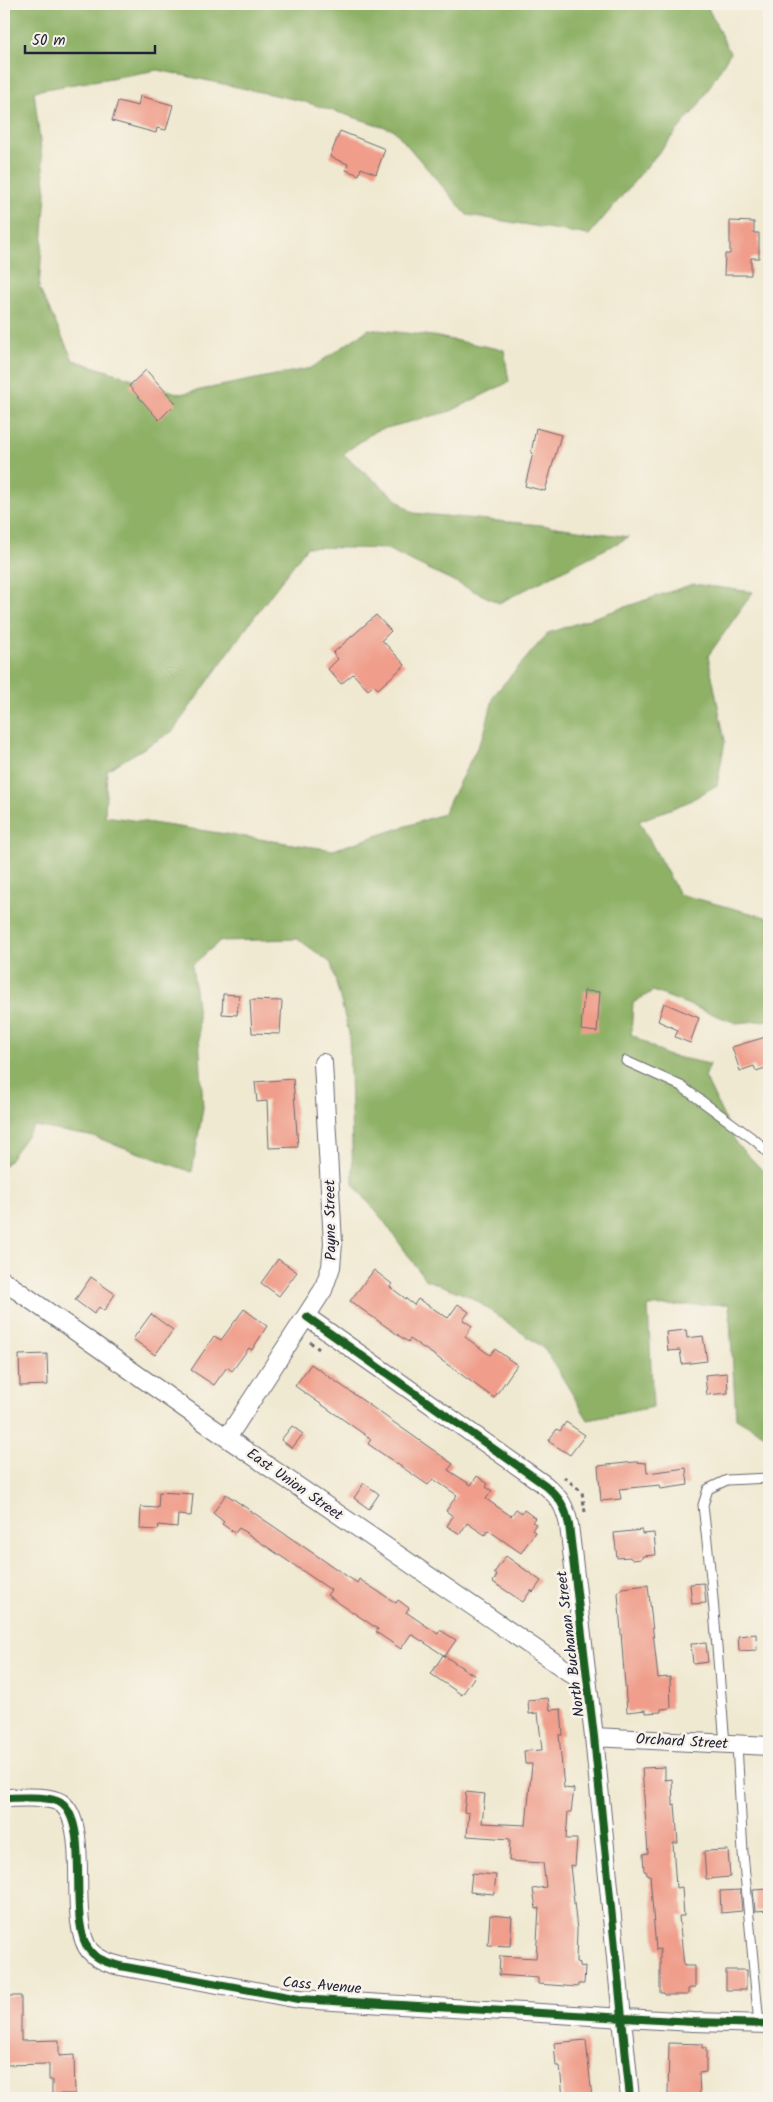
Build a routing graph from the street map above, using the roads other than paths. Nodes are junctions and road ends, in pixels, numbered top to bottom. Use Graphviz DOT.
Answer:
graph roads {
  1 [pos="626,1062"];
  2 [pos="323,1063"];
  3 [pos="769,1154"];
  4 [pos="4,1281"];
  5 [pos="307,1317"];
  6 [pos="228,1438"];
  7 [pos="769,1478"];
  8 [pos="588,1685"];
  9 [pos="594,1737"];
  10 [pos="731,1744"];
  11 [pos="769,1746"];
  12 [pos="4,1798"];
  13 [pos="622,2018"];
  14 [pos="764,2024"];
  15 [pos="630,2098"];
  1 -- 3 [label="lane"];
  2 -- 5 [label="street, Payne Street"];
  4 -- 6 [label="street, East Union Street"];
  5 -- 6 [label="street, Payne Street"];
  5 -- 8 [label="street, North Buchanan Street"];
  6 -- 8 [label="street, East Union Street"];
  7 -- 10 [label="lane"];
  8 -- 9 [label="street, North Buchanan Street"];
  9 -- 10 [label="street, Orchard Street"];
  9 -- 13 [label="street, North Buchanan Street"];
  10 -- 11 [label="street, Orchard Street"];
  10 -- 14 [label="lane"];
  12 -- 13 [label="street, Cass Avenue"];
  13 -- 14 [label="street, Cass Avenue"];
  13 -- 15 [label="street, North Buchanan Street"];
}
